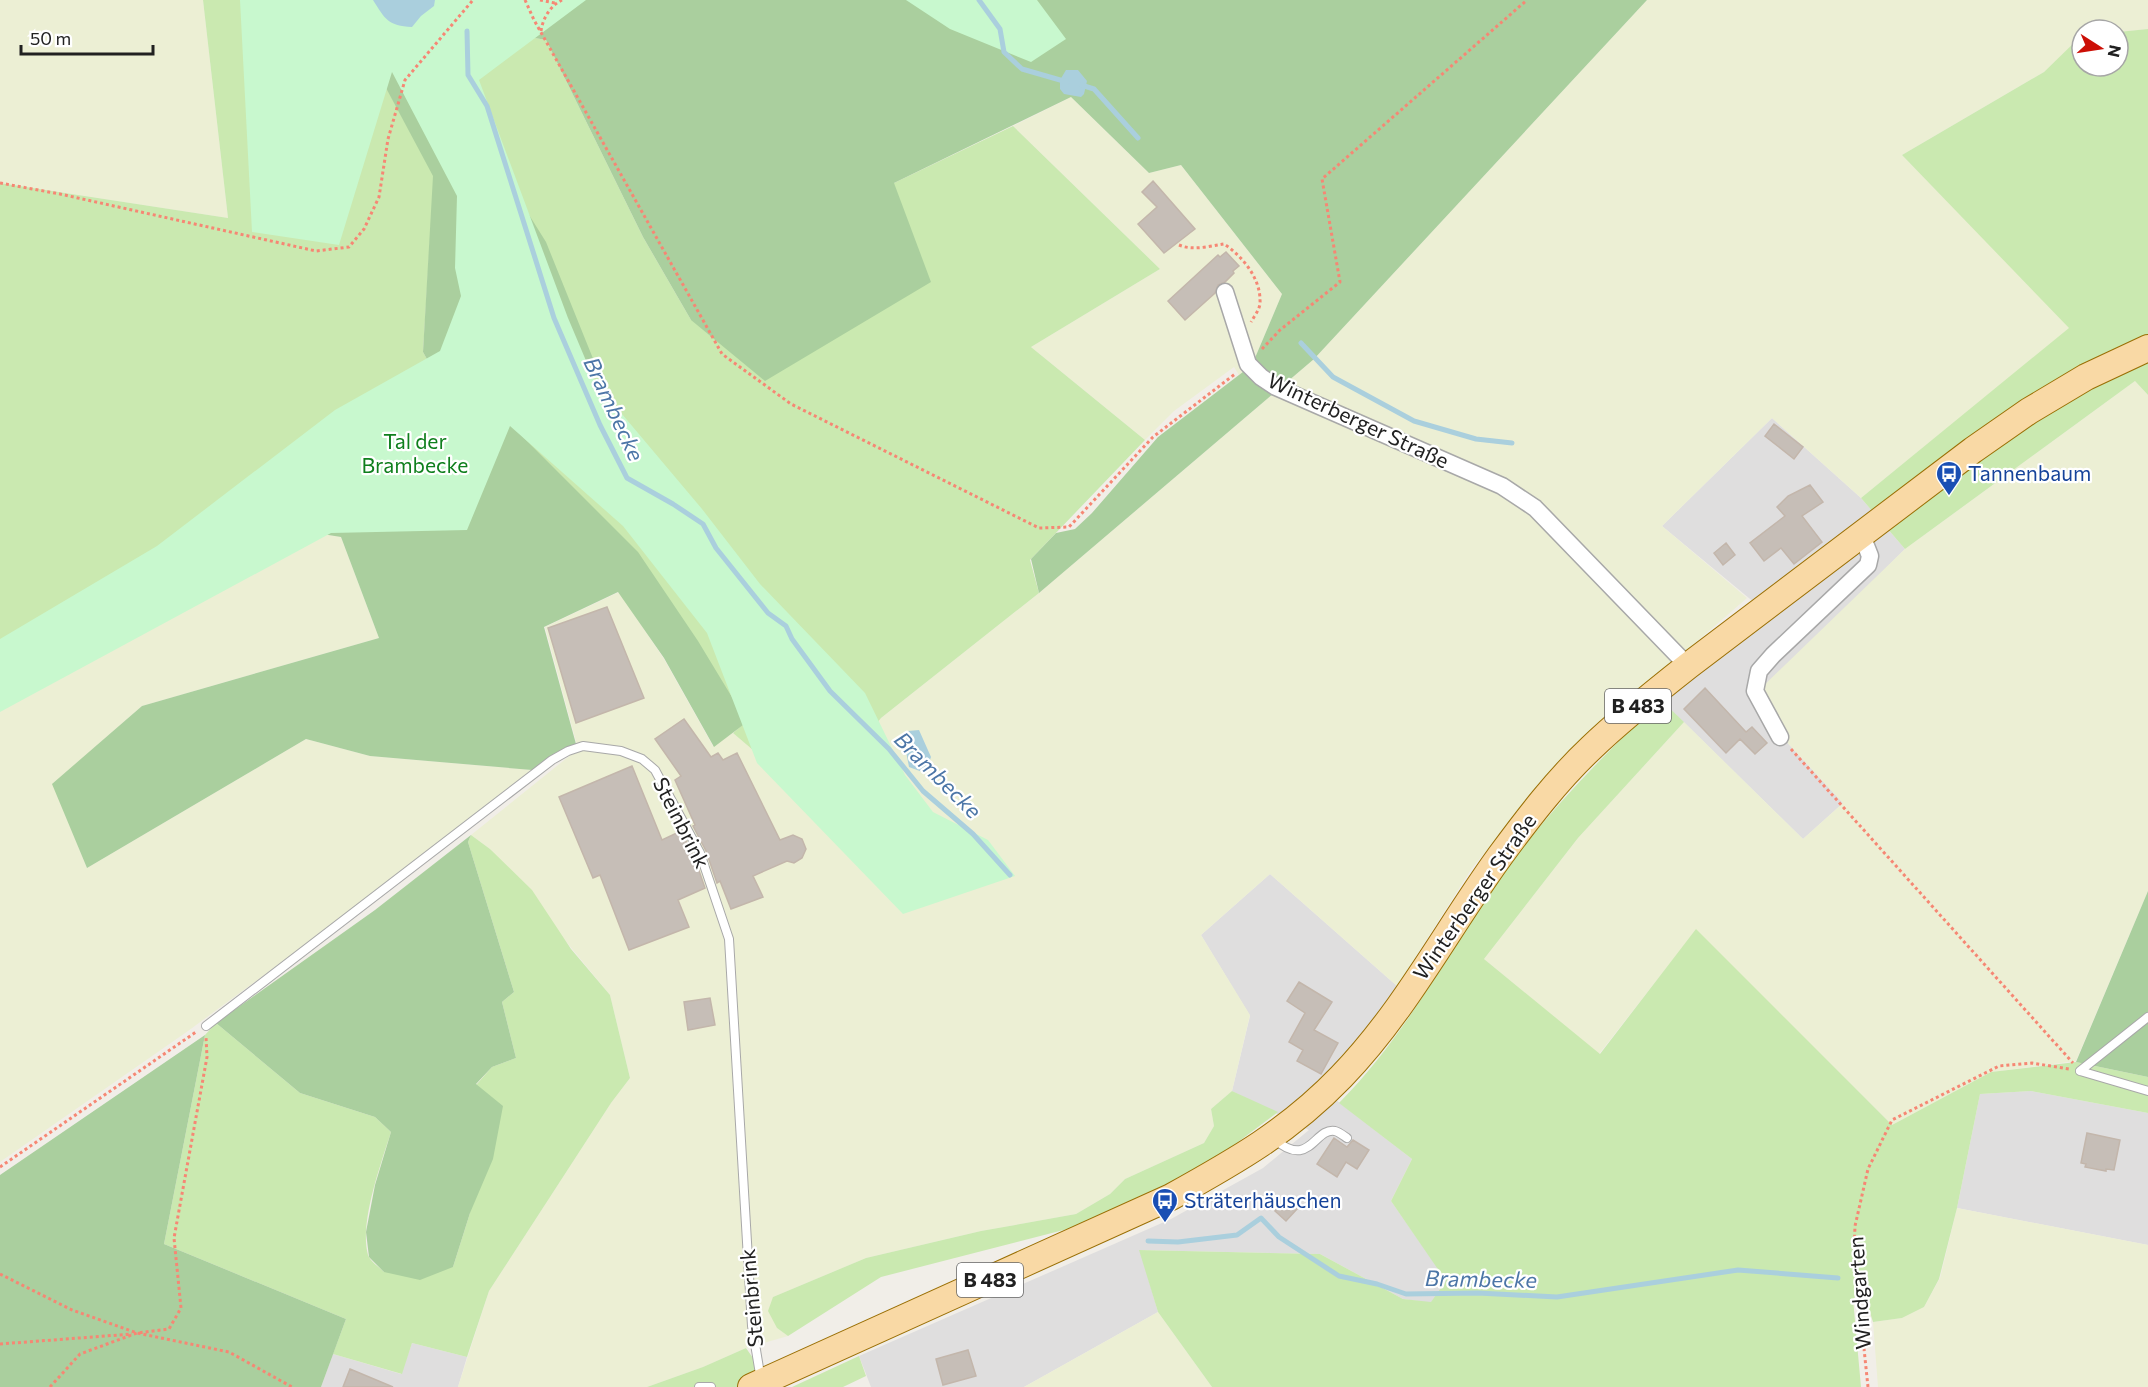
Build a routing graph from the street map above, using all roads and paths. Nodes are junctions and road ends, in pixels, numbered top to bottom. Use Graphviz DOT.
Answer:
graph roads {
  1 [pos="473,0"];
  2 [pos="525,0"];
  3 [pos="540,0"];
  4 [pos="562,0"];
  5 [pos="1527,0"];
  6 [pos="555,3"];
  7 [pos="541,32"];
  8 [pos="0,183"];
  9 [pos="1225,292"];
  10 [pos="2148,348"];
  11 [pos="1248,364"];
  12 [pos="1861,533"];
  13 [pos="1688,666"];
  14 [pos="1780,736"];
  15 [pos="2148,1017"];
  16 [pos="206,1026"];
  17 [pos="2080,1071"];
  18 [pos="2148,1091"];
  19 [pos="1273,1137"];
  20 [pos="1347,1138"];
  21 [pos="0,1167"];
  22 [pos="1226,1167"];
  23 [pos="0,1274"];
  24 [pos="137,1333"];
  25 [pos="0,1344"];
  26 [pos="756,1385"];
  27 [pos="50,1387"];
  28 [pos="292,1387"];
  29 [pos="699,1387"];
  30 [pos="711,1387"];
  31 [pos="1868,1387"];
  1 -- 8 [label="path"];
  2 -- 7 [label="path"];
  3 -- 6 [label="path"];
  4 -- 6 [label="path"];
  5 -- 11 [label="path"];
  6 -- 7 [label="path"];
  7 -- 11 [label="path"];
  9 -- 11 [label="street, Winterberger Straße"];
  10 -- 12 [label="main road, Winterberger Straße / B 483"];
  11 -- 13 [label="street, Winterberger Straße"];
  12 -- 13 [label="main road, Winterberger Straße / B 483"];
  12 -- 14 [label="street"];
  13 -- 19 [label="main road, Winterberger Straße / B 483"];
  14 -- 17 [label="path"];
  15 -- 17 [label="lane"];
  16 -- 21 [label="path"];
  16 -- 24 [label="path"];
  16 -- 26 [label="lane, Steinbrink"];
  17 -- 18 [label="lane"];
  17 -- 31 [label="path, Windgarten"];
  19 -- 20 [label="lane"];
  19 -- 22 [label="main road, Winterberger Straße / B 483"];
  22 -- 26 [label="main road, Steinbrink / B 483"];
  23 -- 24 [label="path"];
  24 -- 25 [label="path"];
  24 -- 27 [label="path"];
  24 -- 28 [label="path"];
  29 -- 30 [label="lane"];
}
